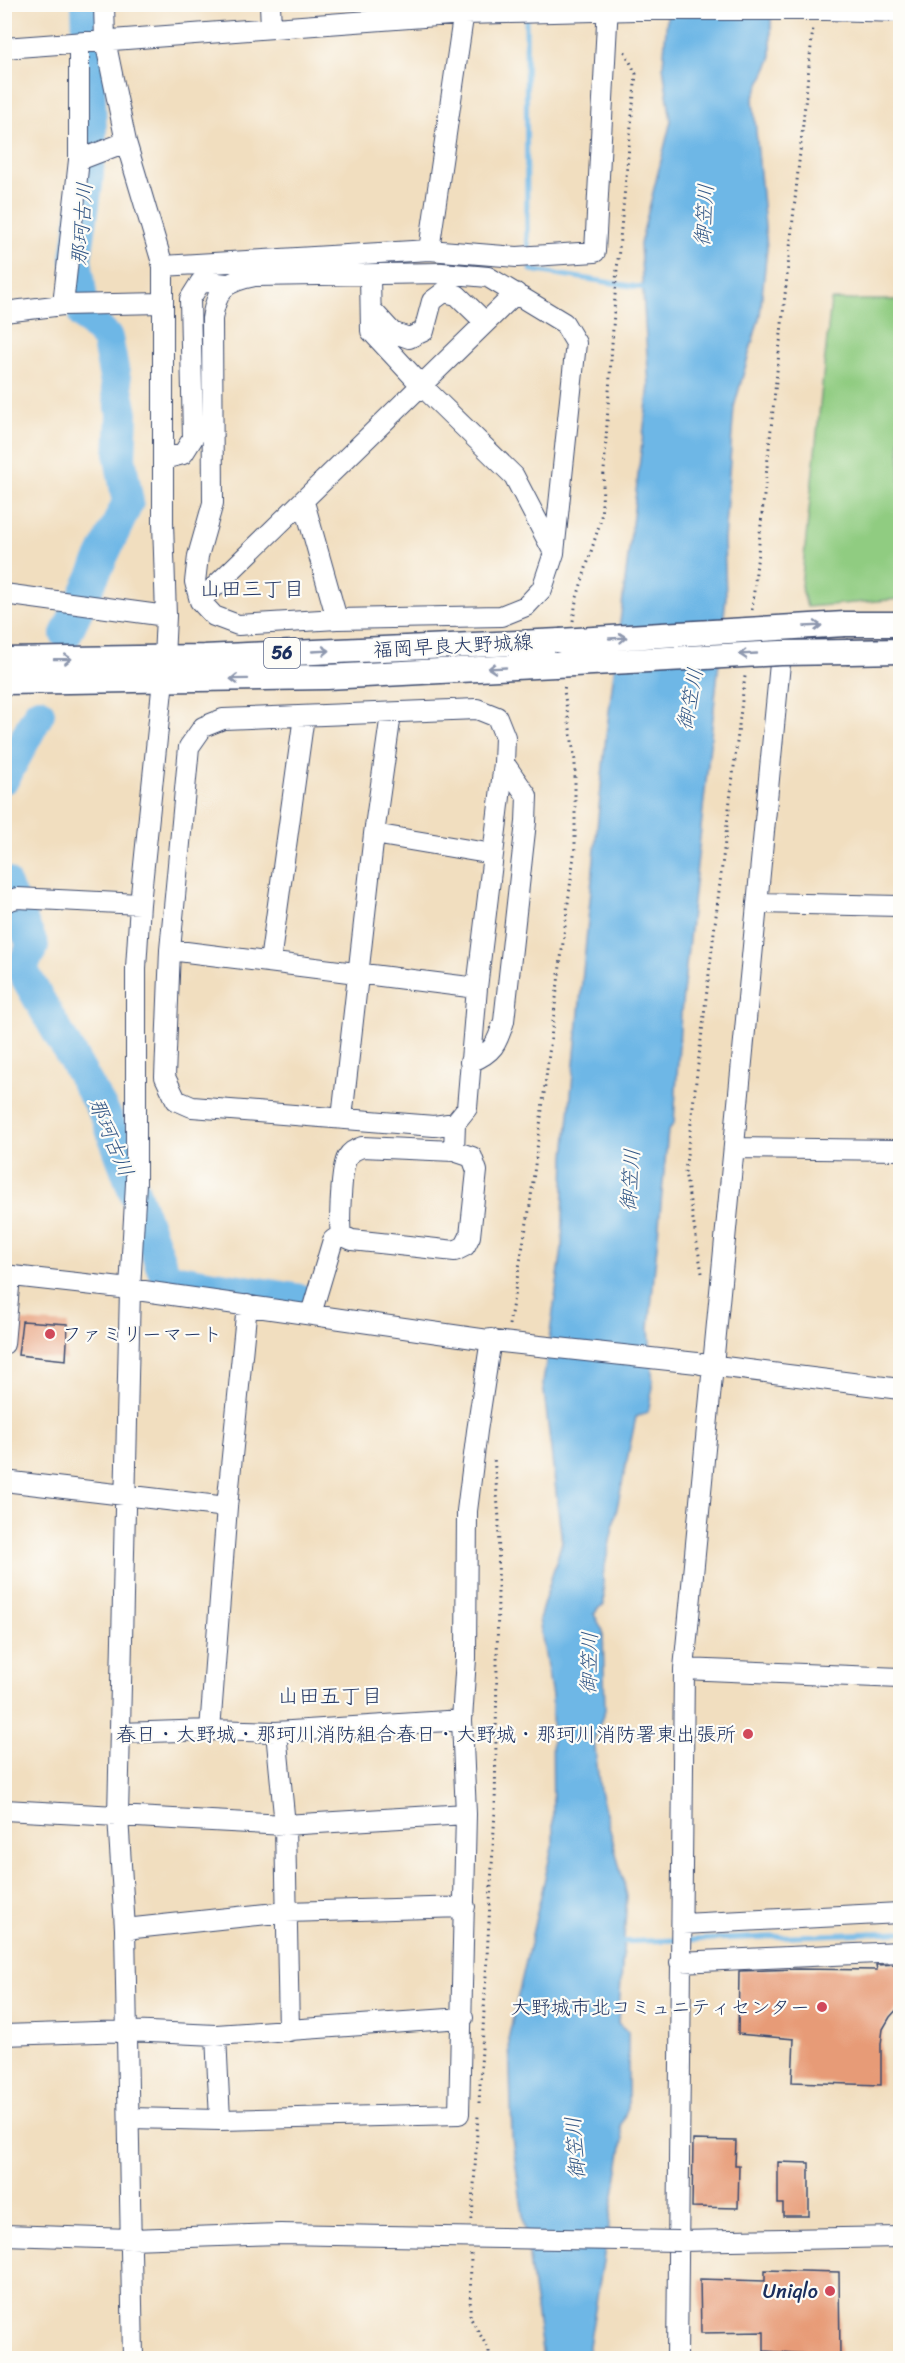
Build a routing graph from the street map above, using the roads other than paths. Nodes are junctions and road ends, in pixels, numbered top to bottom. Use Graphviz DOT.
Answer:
graph roads {
  1 [pos="104,4"];
  2 [pos="270,4"];
  3 [pos="607,7"];
  4 [pos="830,8"];
  5 [pos="464,9"];
  6 [pos="900,12"];
  7 [pos="271,28"];
  8 [pos="105,40"];
  9 [pos="79,43"];
  10 [pos="4,48"];
  11 [pos="126,142"];
  12 [pos="79,160"];
  13 [pos="429,250"];
  14 [pos="163,266"];
  15 [pos="370,276"];
  16 [pos="227,284"];
  17 [pos="516,293"];
  18 [pos="163,303"];
  19 [pos="63,304"];
  20 [pos="371,309"];
  21 [pos="4,312"];
  22 [pos="485,322"];
  23 [pos="422,386"];
  24 [pos="163,459"];
  25 [pos="304,502"];
  26 [pos="554,553"];
  27 [pos="4,594"];
  28 [pos="200,602"];
  29 [pos="166,616"];
  30 [pos="337,619"];
  31 [pos="900,624"];
  32 [pos="900,651"];
  33 [pos="781,653"];
  34 [pos="4,660"];
  35 [pos="164,669"];
  36 [pos="4,682"];
  37 [pos="391,714"];
  38 [pos="304,716"];
  39 [pos="504,763"];
  40 [pos="374,834"];
  41 [pos="493,854"];
  42 [pos="4,902"];
  43 [pos="757,903"];
  44 [pos="140,904"];
  45 [pos="900,906"];
  46 [pos="170,950"];
  47 [pos="270,962"];
  48 [pos="359,973"];
  49 [pos="477,988"];
  50 [pos="470,1062"];
  51 [pos="342,1118"];
  52 [pos="455,1123"];
  53 [pos="734,1148"];
  54 [pos="454,1150"];
  55 [pos="900,1150"];
  56 [pos="341,1235"];
  57 [pos="7,1275"];
  58 [pos="130,1289"];
  59 [pos="247,1305"];
  60 [pos="310,1314"];
  61 [pos="500,1338"];
  62 [pos="4,1344"];
  63 [pos="705,1365"];
  64 [pos="900,1389"];
  65 [pos="4,1480"];
  66 [pos="126,1495"];
  67 [pos="227,1507"];
  68 [pos="684,1669"];
  69 [pos="900,1678"];
  70 [pos="462,1720"];
  71 [pos="210,1730"];
  72 [pos="276,1732"];
  73 [pos="120,1733"];
  74 [pos="4,1810"];
  75 [pos="466,1814"];
  76 [pos="118,1816"];
  77 [pos="285,1825"];
  78 [pos="465,1907"];
  79 [pos="286,1912"];
  80 [pos="900,1913"];
  81 [pos="682,1924"];
  82 [pos="125,1929"];
  83 [pos="900,1952"];
  84 [pos="680,1962"];
  85 [pos="463,2018"];
  86 [pos="127,2031"];
  87 [pos="290,2031"];
  88 [pos="4,2035"];
  89 [pos="216,2035"];
  90 [pos="129,2118"];
  91 [pos="220,2120"];
  92 [pos="4,2235"];
  93 [pos="900,2238"];
  94 [pos="131,2239"];
  95 [pos="678,2241"];
  96 [pos="133,2358"];
  97 [pos="677,2358"];
  1 -- 8 [label="street"];
  2 -- 7 [label="street"];
  3 -- 4 [label="street, bridge"];
  3 -- 5 [label="street"];
  3 -- 13 [label="street"];
  4 -- 6 [label="street"];
  5 -- 7 [label="street"];
  5 -- 13 [label="street"];
  7 -- 8 [label="street"];
  8 -- 9 [label="street"];
  8 -- 11 [label="street"];
  9 -- 10 [label="street"];
  9 -- 12 [label="street"];
  11 -- 12 [label="street"];
  11 -- 14 [label="street"];
  12 -- 19 [label="street"];
  13 -- 14 [label="street"];
  14 -- 18 [label="street"];
  15 -- 16 [label="street"];
  15 -- 17 [label="street"];
  15 -- 20 [label="street"];
  16 -- 24 [label="street"];
  16 -- 28 [label="street"];
  17 -- 22 [label="street"];
  17 -- 26 [label="street"];
  18 -- 19 [label="street"];
  18 -- 24 [label="street"];
  19 -- 21 [label="street"];
  20 -- 22 [label="street"];
  20 -- 23 [label="street"];
  22 -- 23 [label="street"];
  23 -- 25 [label="street"];
  23 -- 26 [label="street"];
  24 -- 29 [label="street"];
  25 -- 28 [label="street"];
  25 -- 30 [label="street"];
  26 -- 30 [label="street"];
  27 -- 29 [label="street"];
  28 -- 30 [label="street"];
  29 -- 35 [label="street"];
  35 -- 31 [label="main road, 福岡早良大野城線 / 56, one-way, bridge"];
  32 -- 33 [label="main road, 福岡早良大野城線 / 56, bridge"];
  33 -- 35 [label="main road, 福岡早良大野城線 / 56, one-way, bridge"];
  33 -- 43 [label="street"];
  34 -- 35 [label="main road, 福岡早良大野城線 / 56, one-way"];
  35 -- 36 [label="main road, 福岡早良大野城線 / 56"];
  35 -- 44 [label="street"];
  37 -- 38 [label="street"];
  37 -- 39 [label="street"];
  37 -- 40 [label="street"];
  38 -- 46 [label="street"];
  38 -- 47 [label="street"];
  39 -- 41 [label="street"];
  39 -- 50 [label="street"];
  40 -- 41 [label="street"];
  40 -- 48 [label="street"];
  41 -- 49 [label="street"];
  42 -- 44 [label="street"];
  43 -- 45 [label="street"];
  43 -- 53 [label="street"];
  44 -- 58 [label="street"];
  46 -- 47 [label="street"];
  46 -- 51 [label="street"];
  47 -- 48 [label="street"];
  48 -- 49 [label="street"];
  48 -- 51 [label="street"];
  49 -- 50 [label="street"];
  50 -- 52 [label="street"];
  51 -- 52 [label="street"];
  52 -- 54 [label="street"];
  53 -- 55 [label="street"];
  53 -- 63 [label="street"];
  54 -- 56 [label="street"];
  54 -- 56 [label="street"];
  56 -- 60 [label="street"];
  57 -- 58 [label="street"];
  57 -- 62 [label="street"];
  58 -- 59 [label="street"];
  58 -- 66 [label="street"];
  59 -- 60 [label="street"];
  59 -- 67 [label="street"];
  60 -- 61 [label="street"];
  61 -- 63 [label="street, bridge"];
  61 -- 70 [label="street"];
  63 -- 64 [label="street"];
  63 -- 68 [label="street"];
  65 -- 66 [label="street"];
  66 -- 67 [label="street"];
  66 -- 73 [label="street"];
  67 -- 71 [label="street"];
  68 -- 69 [label="street"];
  68 -- 81 [label="street"];
  70 -- 72 [label="street"];
  70 -- 75 [label="street"];
  71 -- 72 [label="street"];
  71 -- 73 [label="street"];
  72 -- 77 [label="street"];
  73 -- 76 [label="street"];
  74 -- 76 [label="street"];
  75 -- 77 [label="street"];
  75 -- 78 [label="street"];
  76 -- 77 [label="street"];
  76 -- 82 [label="street"];
  77 -- 79 [label="street"];
  78 -- 79 [label="street"];
  78 -- 85 [label="street"];
  79 -- 82 [label="street"];
  79 -- 87 [label="street"];
  80 -- 81 [label="street"];
  81 -- 84 [label="street"];
  82 -- 86 [label="street"];
  83 -- 84 [label="street"];
  84 -- 95 [label="street"];
  85 -- 87 [label="street"];
  85 -- 91 [label="street"];
  86 -- 88 [label="street"];
  86 -- 89 [label="street"];
  86 -- 90 [label="street"];
  87 -- 89 [label="street"];
  89 -- 91 [label="street"];
  90 -- 91 [label="street"];
  90 -- 94 [label="street"];
  92 -- 94 [label="street"];
  93 -- 95 [label="street"];
  94 -- 95 [label="street, bridge"];
  94 -- 96 [label="street"];
  95 -- 97 [label="street"];
}
